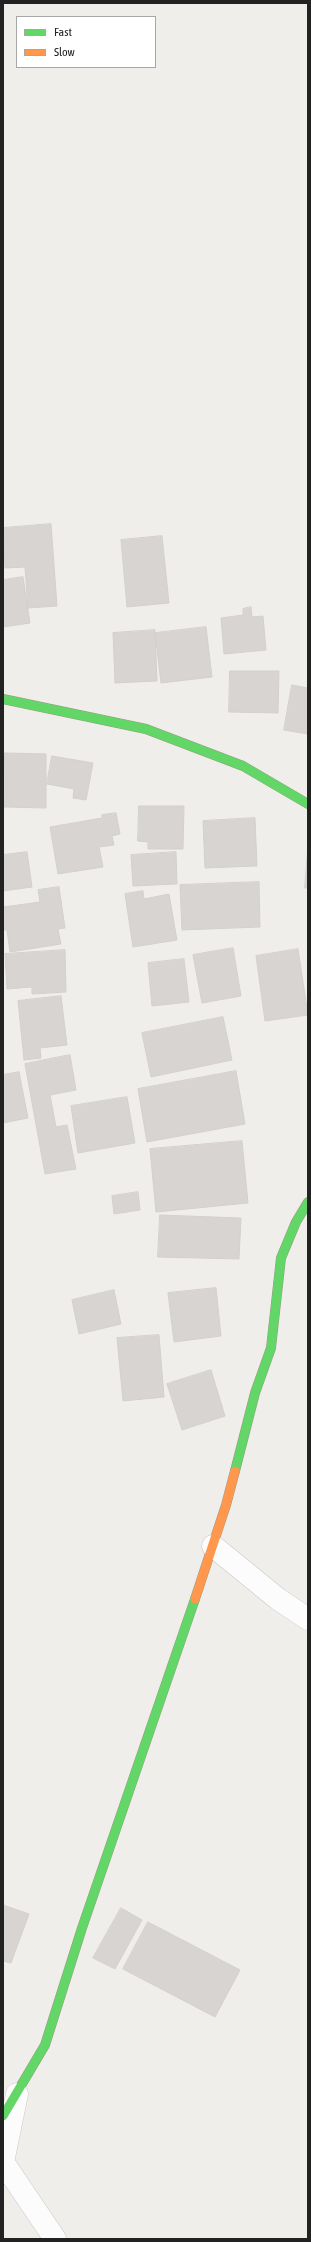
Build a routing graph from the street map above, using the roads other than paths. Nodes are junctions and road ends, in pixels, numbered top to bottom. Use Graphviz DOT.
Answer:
graph roads {
  1 [pos="3,699"];
  2 [pos="308,804"];
  3 [pos="308,1202"];
  4 [pos="213,1546"];
  5 [pos="308,1619"];
  6 [pos="18,2089"];
  7 [pos="3,2116"];
  8 [pos="55,2239"];
  1 -- 2 [label="street"];
  3 -- 4 [label="street"];
  4 -- 5 [label="street"];
  4 -- 6 [label="street"];
  6 -- 7 [label="street"];
  6 -- 8 [label="street"];
}
